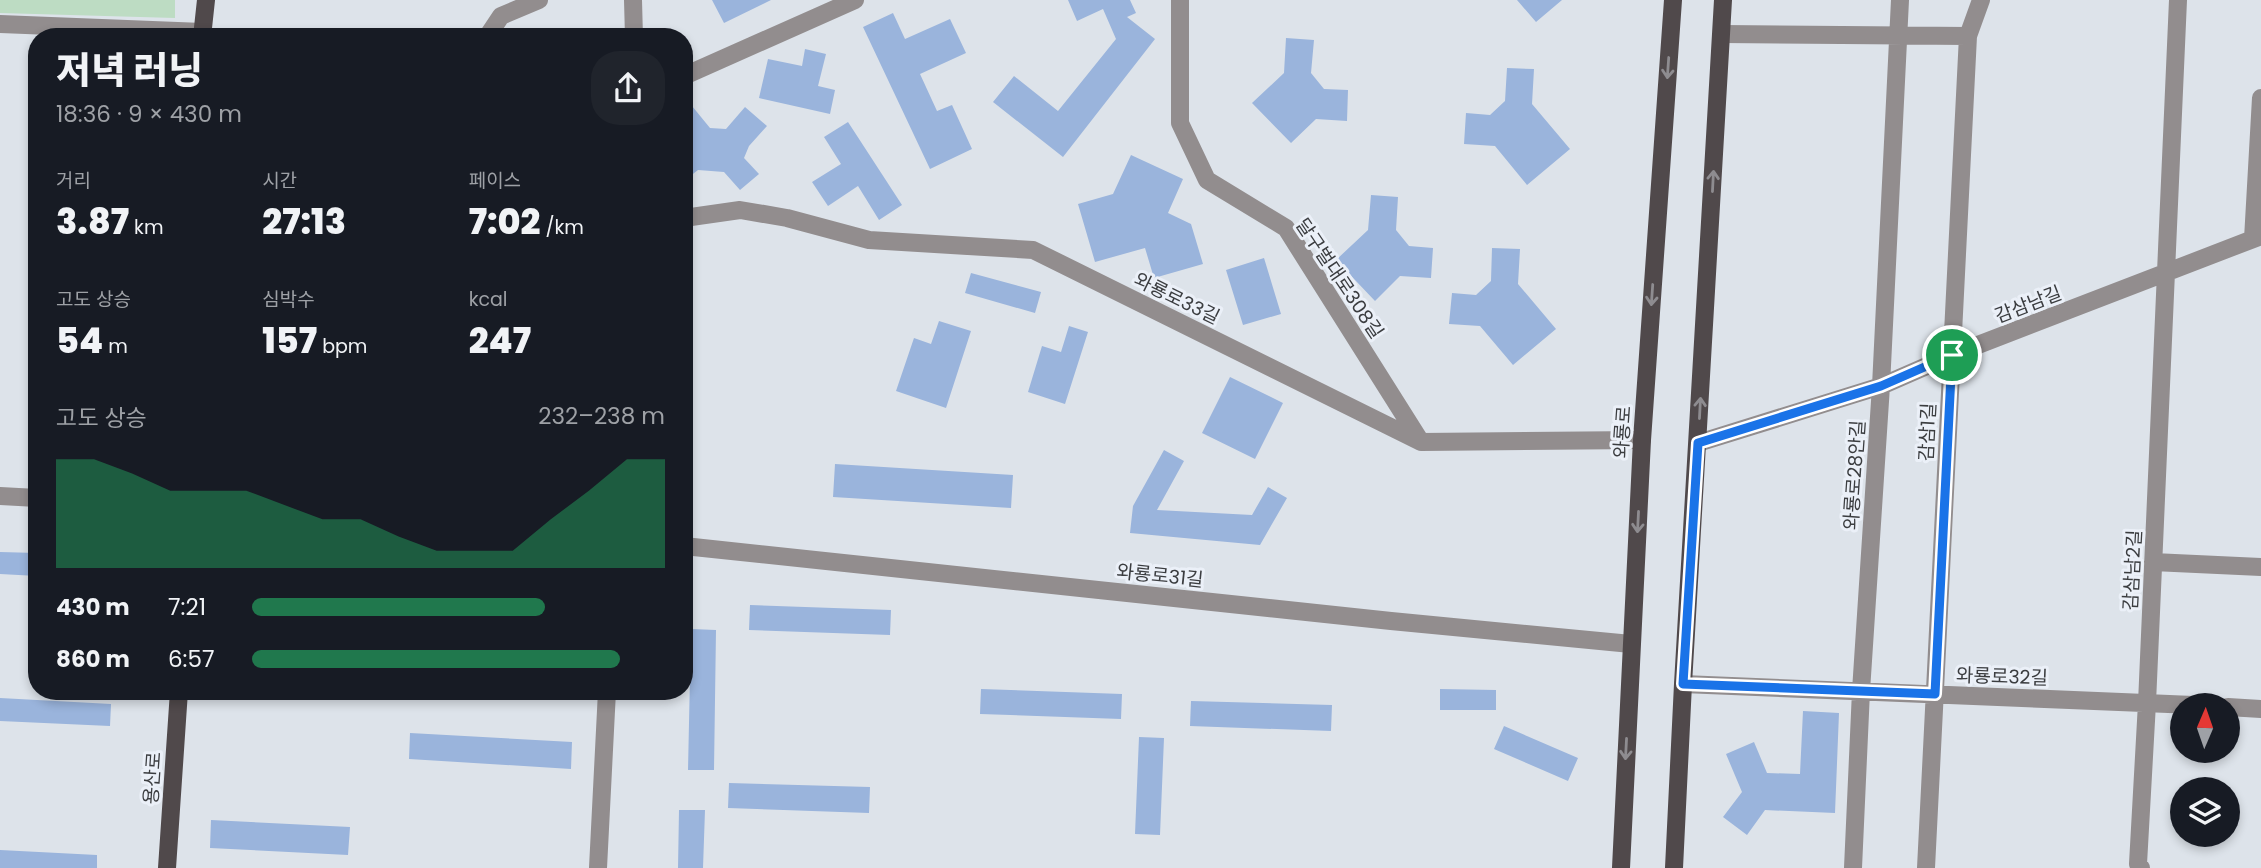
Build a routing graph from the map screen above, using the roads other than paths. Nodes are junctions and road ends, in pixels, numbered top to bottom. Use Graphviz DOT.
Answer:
graph roads {
  1 [pos="206,0"];
  2 [pos="539,0"];
  3 [pos="633,0"];
  4 [pos="855,0"];
  5 [pos="1180,0"];
  6 [pos="1673,0"];
  7 [pos="1724,0"];
  8 [pos="1900,0"];
  9 [pos="1982,0"];
  10 [pos="2178,0"];
  11 [pos="0,24"];
  12 [pos="81,28"];
  13 [pos="203,28"];
  14 [pos="493,28"];
  15 [pos="634,28"];
  16 [pos="1722,34"];
  17 [pos="1898,34"];
  18 [pos="1968,36"];
  19 [pos="693,72"];
  20 [pos="2261,98"];
  21 [pos="693,217"];
  22 [pos="2257,238"];
  23 [pos="2166,273"];
  24 [pos="1952,355"];
  25 [pos="1881,386"];
  26 [pos="1642,440"];
  27 [pos="1421,442"];
  28 [pos="1698,443"];
  29 [pos="0,496"];
  30 [pos="28,498"];
  31 [pos="693,547"];
  32 [pos="2153,562"];
  33 [pos="2261,567"];
  34 [pos="1631,644"];
  35 [pos="1683,684"];
  36 [pos="1861,691"];
  37 [pos="1935,694"];
  38 [pos="177,700"];
  39 [pos="607,700"];
  40 [pos="2147,703"];
  41 [pos="2170,704"];
  42 [pos="2240,708"];
  43 [pos="2261,709"];
  44 [pos="167,868"];
  45 [pos="598,868"];
  46 [pos="1621,868"];
  47 [pos="1674,868"];
  48 [pos="1853,868"];
  49 [pos="1926,868"];
  50 [pos="2141,868"];
  1 -- 13 [label="main road"];
  2 -- 14 [label="street"];
  3 -- 15 [label="street"];
  4 -- 19 [label="street"];
  5 -- 27 [label="street, 달구벌대로308길"];
  6 -- 26 [label="main road, 와룡로, one-way"];
  7 -- 16 [label="main road"];
  8 -- 17 [label="street, 와룡로28안길"];
  9 -- 18 [label="street, 감삼1길"];
  10 -- 23 [label="street, 감삼남2길"];
  11 -- 12 [label="street"];
  16 -- 17 [label="street"];
  28 -- 16 [label="main road, one-way"];
  17 -- 18 [label="street"];
  17 -- 25 [label="street, 와룡로28안길"];
  18 -- 24 [label="street, 감삼1길"];
  20 -- 22 [label="street, 감삼남길"];
  21 -- 27 [label="street, 와룡로33길"];
  22 -- 23 [label="street, 감삼남길"];
  23 -- 24 [label="street, 감삼남길"];
  23 -- 32 [label="street, 감삼남2길"];
  24 -- 25 [label="street, 감삼남길"];
  24 -- 37 [label="street, 감삼1길"];
  25 -- 28 [label="street, 감삼남길"];
  25 -- 36 [label="street, 와룡로28안길"];
  26 -- 27 [label="street, 와룡로33길"];
  26 -- 34 [label="main road, 와룡로, one-way"];
  28 -- 35 [label="main road"];
  29 -- 30 [label="street"];
  31 -- 34 [label="street, 와룡로31길"];
  32 -- 33 [label="street"];
  32 -- 40 [label="street, 감삼남2길"];
  34 -- 46 [label="main road, 와룡로, one-way"];
  35 -- 36 [label="street, 와룡로32길"];
  35 -- 47 [label="main road"];
  36 -- 37 [label="street, 와룡로32길"];
  36 -- 48 [label="street, 와룡로28안길"];
  37 -- 40 [label="street, 와룡로32길"];
  37 -- 49 [label="street, 감삼1길"];
  38 -- 44 [label="main road, 용산로"];
  39 -- 45 [label="street"];
  40 -- 41 [label="street, 와룡로32길"];
  40 -- 50 [label="street, 감삼남2길"];
  42 -- 43 [label="street"];
}
